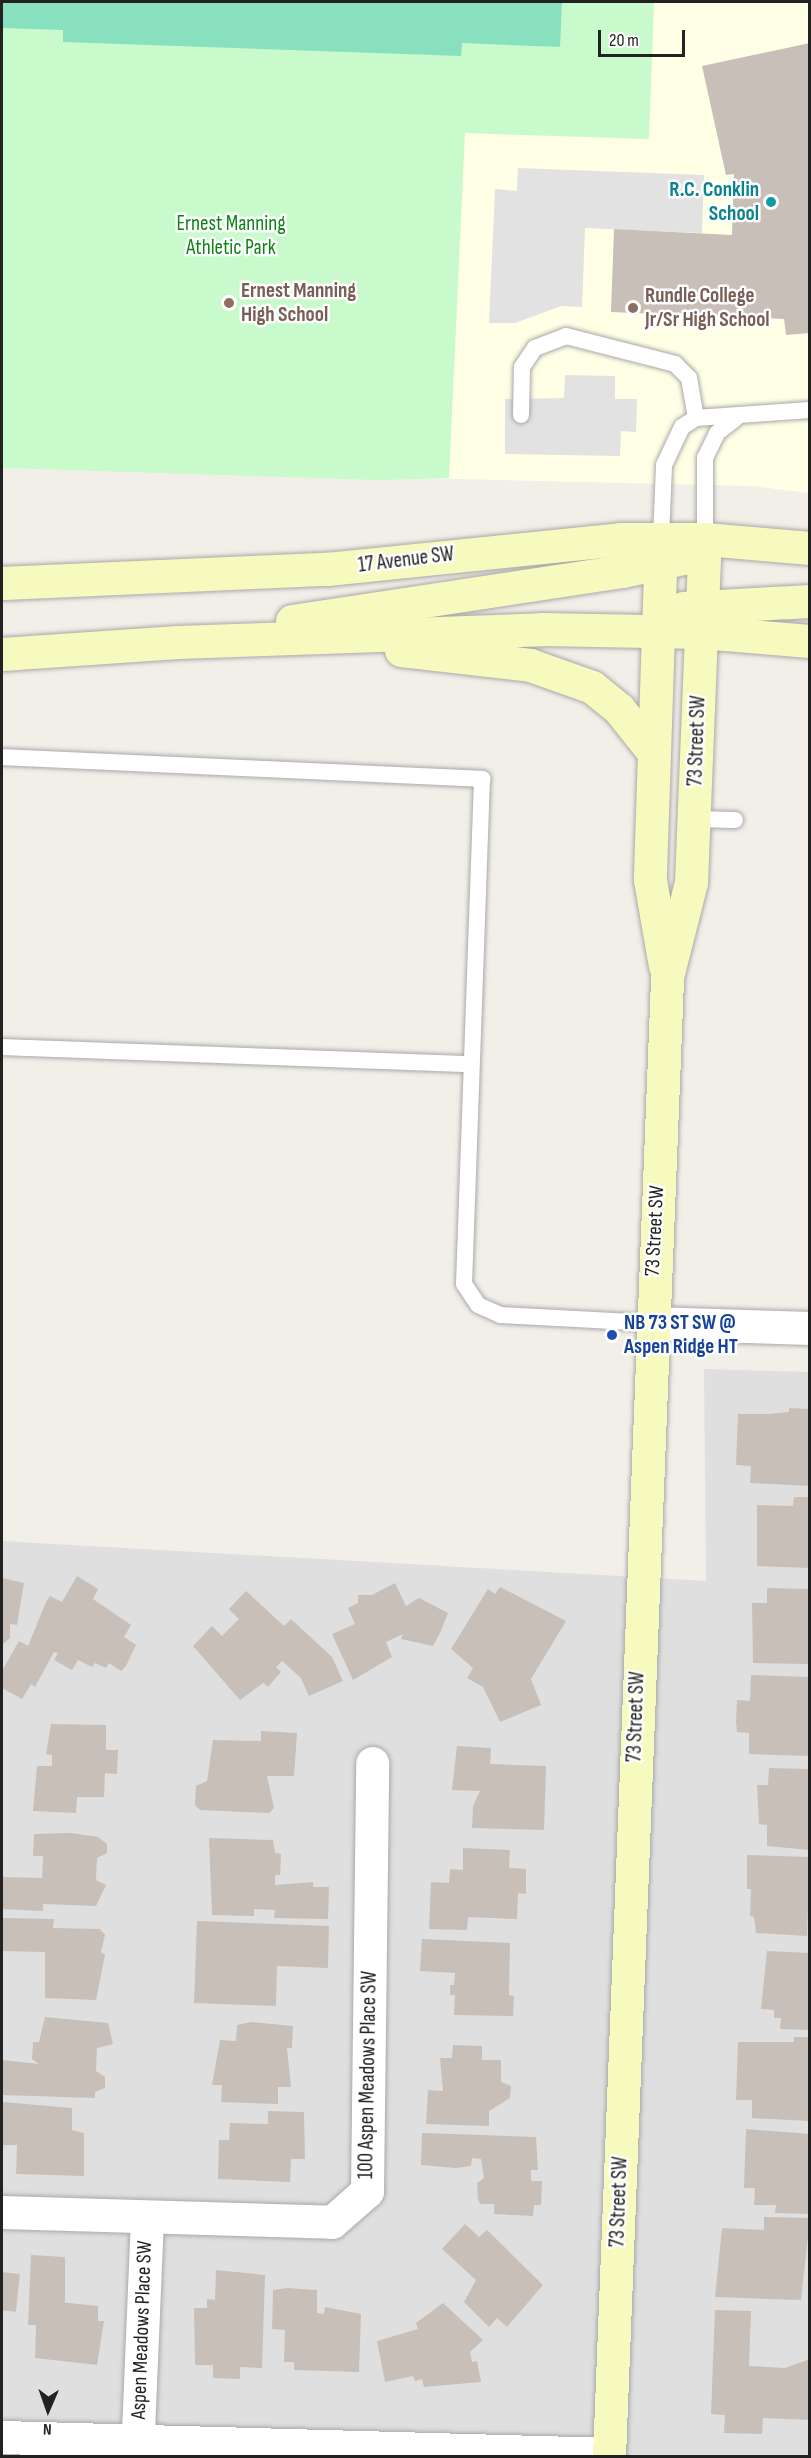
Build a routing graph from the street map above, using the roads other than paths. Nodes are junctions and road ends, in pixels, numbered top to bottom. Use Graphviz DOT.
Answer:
graph roads {
  1 [pos="810,410"];
  2 [pos="521,415"];
  3 [pos="696,418"];
  4 [pos="736,418"];
  5 [pos="705,539"];
  6 [pos="810,548"];
  7 [pos="661,551"];
  8 [pos="2,583"];
  9 [pos="810,601"];
  10 [pos="702,618"];
  11 [pos="660,631"];
  12 [pos="304,638"];
  13 [pos="810,641"];
  14 [pos="178,642"];
  15 [pos="2,654"];
  16 [pos="654,753"];
  17 [pos="2,757"];
  18 [pos="693,819"];
  19 [pos="735,820"];
  20 [pos="667,977"];
  21 [pos="2,1047"];
  22 [pos="470,1064"];
  23 [pos="651,1323"];
  24 [pos="810,1328"];
  25 [pos="372,1763"];
  26 [pos="2,2212"];
  27 [pos="147,2219"];
  28 [pos="2,2438"];
  29 [pos="137,2449"];
  30 [pos="609,2455"];
  1 -- 4 [label="lane"];
  2 -- 3 [label="lane"];
  3 -- 4 [label="lane"];
  3 -- 7 [label="lane"];
  4 -- 5 [label="lane"];
  5 -- 6 [label="main road, 17 Avenue SW"];
  5 -- 7 [label="main road, 17 Avenue SW"];
  5 -- 10 [label="main road, 73 Street SW"];
  7 -- 8 [label="main road, 17 Avenue SW"];
  7 -- 11 [label="main road, 73 Street SW"];
  7 -- 14 [label="main road"];
  9 -- 10 [label="main road"];
  10 -- 11 [label="main road"];
  10 -- 13 [label="main road"];
  10 -- 18 [label="main road, 73 Street SW"];
  11 -- 12 [label="main road"];
  11 -- 16 [label="main road, 73 Street SW"];
  12 -- 14 [label="main road"];
  12 -- 16 [label="main road"];
  14 -- 15 [label="main road"];
  16 -- 20 [label="main road, 73 Street SW"];
  17 -- 22 [label="lane"];
  18 -- 19 [label="lane"];
  18 -- 20 [label="main road, 73 Street SW"];
  20 -- 23 [label="main road, 73 Street SW"];
  21 -- 22 [label="lane"];
  22 -- 23 [label="lane"];
  23 -- 24 [label="street"];
  23 -- 30 [label="main road, 73 Street SW"];
  25 -- 27 [label="street, 100 Aspen Meadows Place SW"];
  26 -- 27 [label="street, 100 Aspen Meadows Place SW"];
  27 -- 29 [label="street, Aspen Meadows Place SW"];
  28 -- 29 [label="street"];
  29 -- 30 [label="street"];
}
